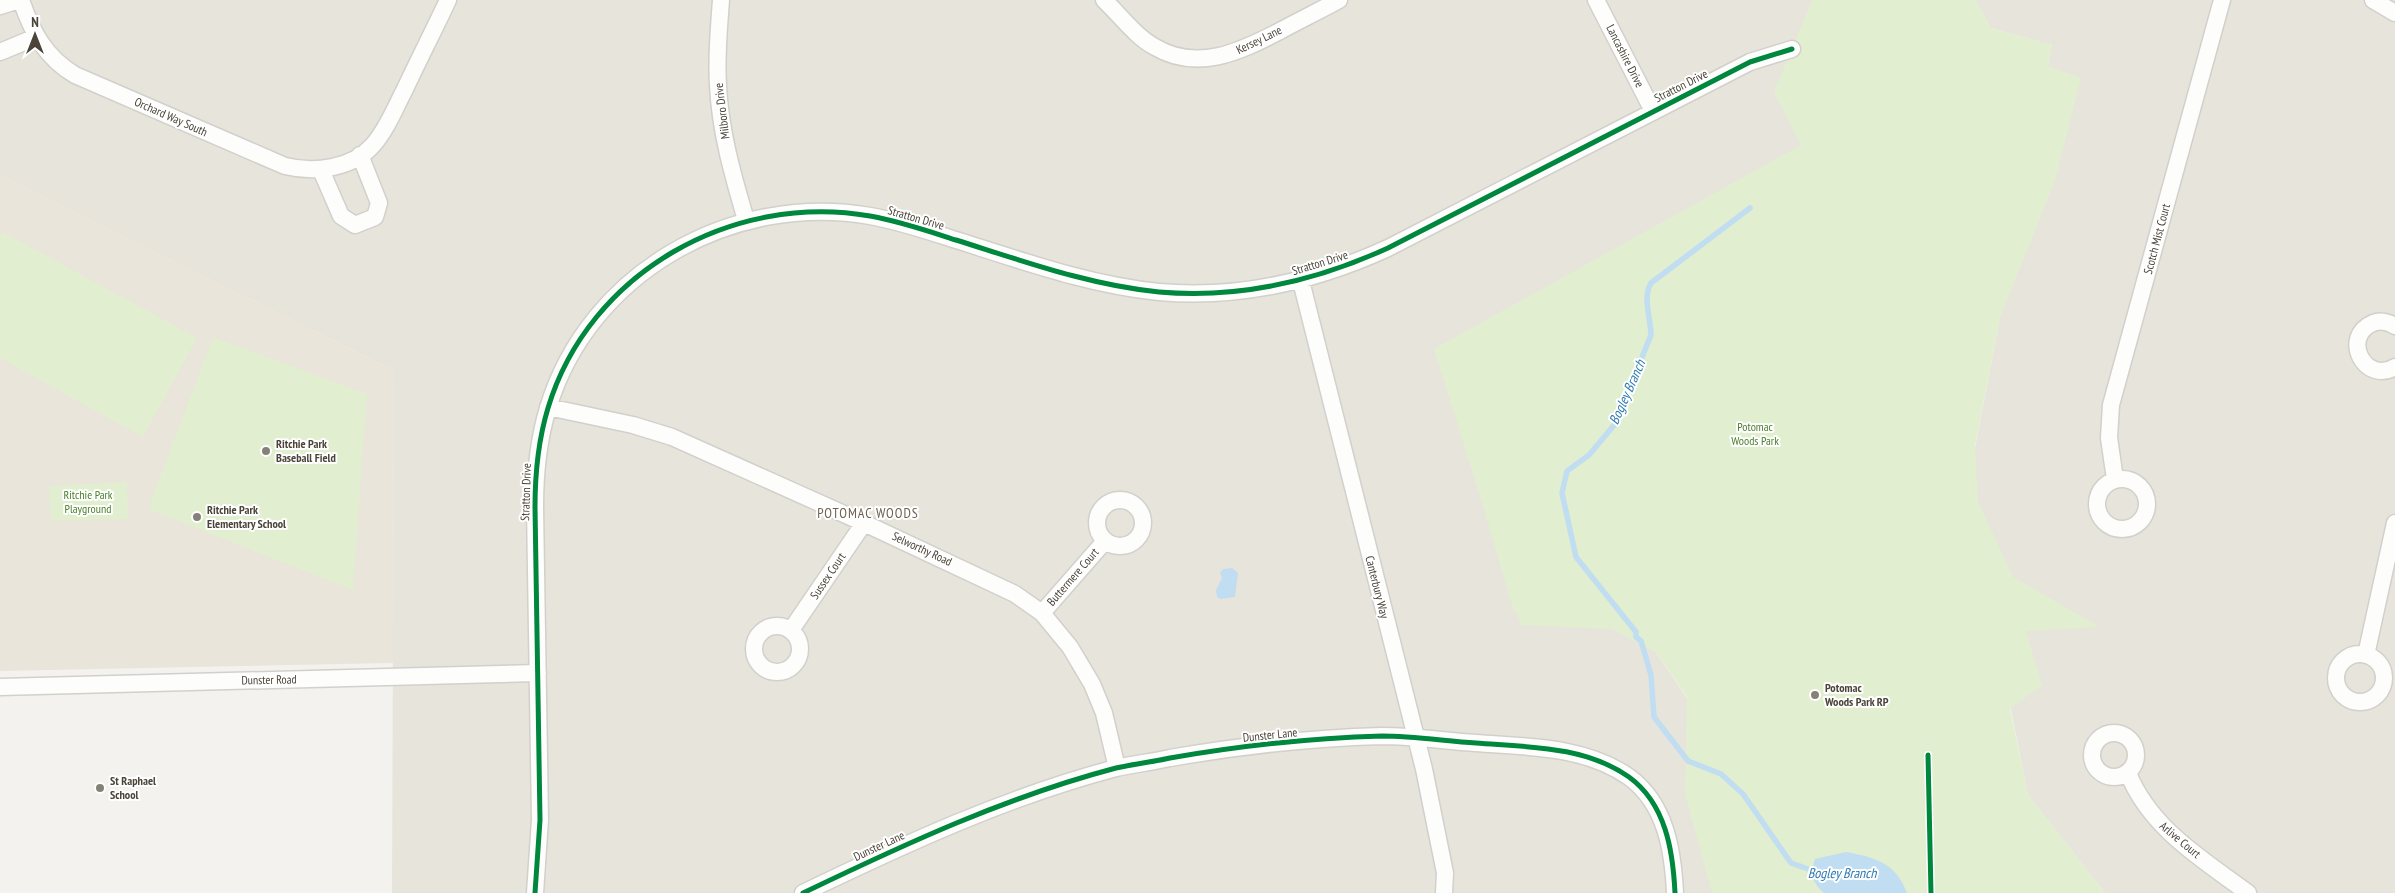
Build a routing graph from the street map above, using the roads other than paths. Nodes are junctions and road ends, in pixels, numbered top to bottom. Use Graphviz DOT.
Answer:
graph roads {
  1 [pos="20,0"];
  2 [pos="448,0"];
  3 [pos="721,0"];
  4 [pos="1104,0"];
  5 [pos="1339,0"];
  6 [pos="1596,0"];
  7 [pos="2222,0"];
  8 [pos="2373,0"];
  9 [pos="0,6"];
  10 [pos="2395,13"];
  11 [pos="36,37"];
  12 [pos="1792,49"];
  13 [pos="0,52"];
  14 [pos="1654,111"];
  15 [pos="360,155"];
  16 [pos="321,170"];
  17 [pos="746,220"];
  18 [pos="1301,281"];
  19 [pos="2395,326"];
  20 [pos="2395,367"];
  21 [pos="548,407"];
  22 [pos="2115,480"];
  23 [pos="864,523"];
  24 [pos="2395,523"];
  25 [pos="1105,541"];
  26 [pos="1042,612"];
  27 [pos="791,630"];
  28 [pos="2366,654"];
  29 [pos="538,674"];
  30 [pos="0,687"];
  31 [pos="1414,739"];
  32 [pos="1117,768"];
  33 [pos="2128,773"];
  34 [pos="535,893"];
  35 [pos="803,893"];
  36 [pos="1444,893"];
  37 [pos="1675,893"];
  38 [pos="2248,893"];
  1 -- 9 [label="street, Orchard Way South"];
  1 -- 11 [label="street, Orchard Way South"];
  2 -- 15 [label="street, Orchard Way South"];
  3 -- 17 [label="street, Milboro Drive"];
  4 -- 5 [label="street, Kersey Lane"];
  6 -- 14 [label="street, Lancashire Drive"];
  7 -- 22 [label="street, Scotch Mist Court"];
  8 -- 10 [label="street"];
  11 -- 13 [label="street"];
  11 -- 16 [label="street, Orchard Way South"];
  12 -- 14 [label="street, Stratton Drive"];
  14 -- 18 [label="street, Stratton Drive"];
  15 -- 16 [label="street, Orchard Way South"];
  15 -- 16 [label="street"];
  17 -- 18 [label="street, Stratton Drive"];
  17 -- 21 [label="street, Stratton Drive"];
  18 -- 31 [label="street, Canterbury Way"];
  19 -- 20 [label="street"];
  21 -- 23 [label="street, Selworthy Road"];
  21 -- 29 [label="street, Stratton Drive"];
  23 -- 26 [label="street, Selworthy Road"];
  23 -- 27 [label="street, Sussex Court"];
  24 -- 28 [label="street"];
  25 -- 26 [label="street, Buttermere Court"];
  26 -- 32 [label="street, Selworthy Road"];
  29 -- 30 [label="street, Dunster Road"];
  29 -- 34 [label="street, Stratton Drive"];
  31 -- 32 [label="street, Dunster Lane"];
  31 -- 36 [label="street, Canterbury Way"];
  31 -- 37 [label="street, Dunster Lane"];
  32 -- 35 [label="street, Dunster Lane"];
  33 -- 38 [label="street, Arlive Court"];
}
